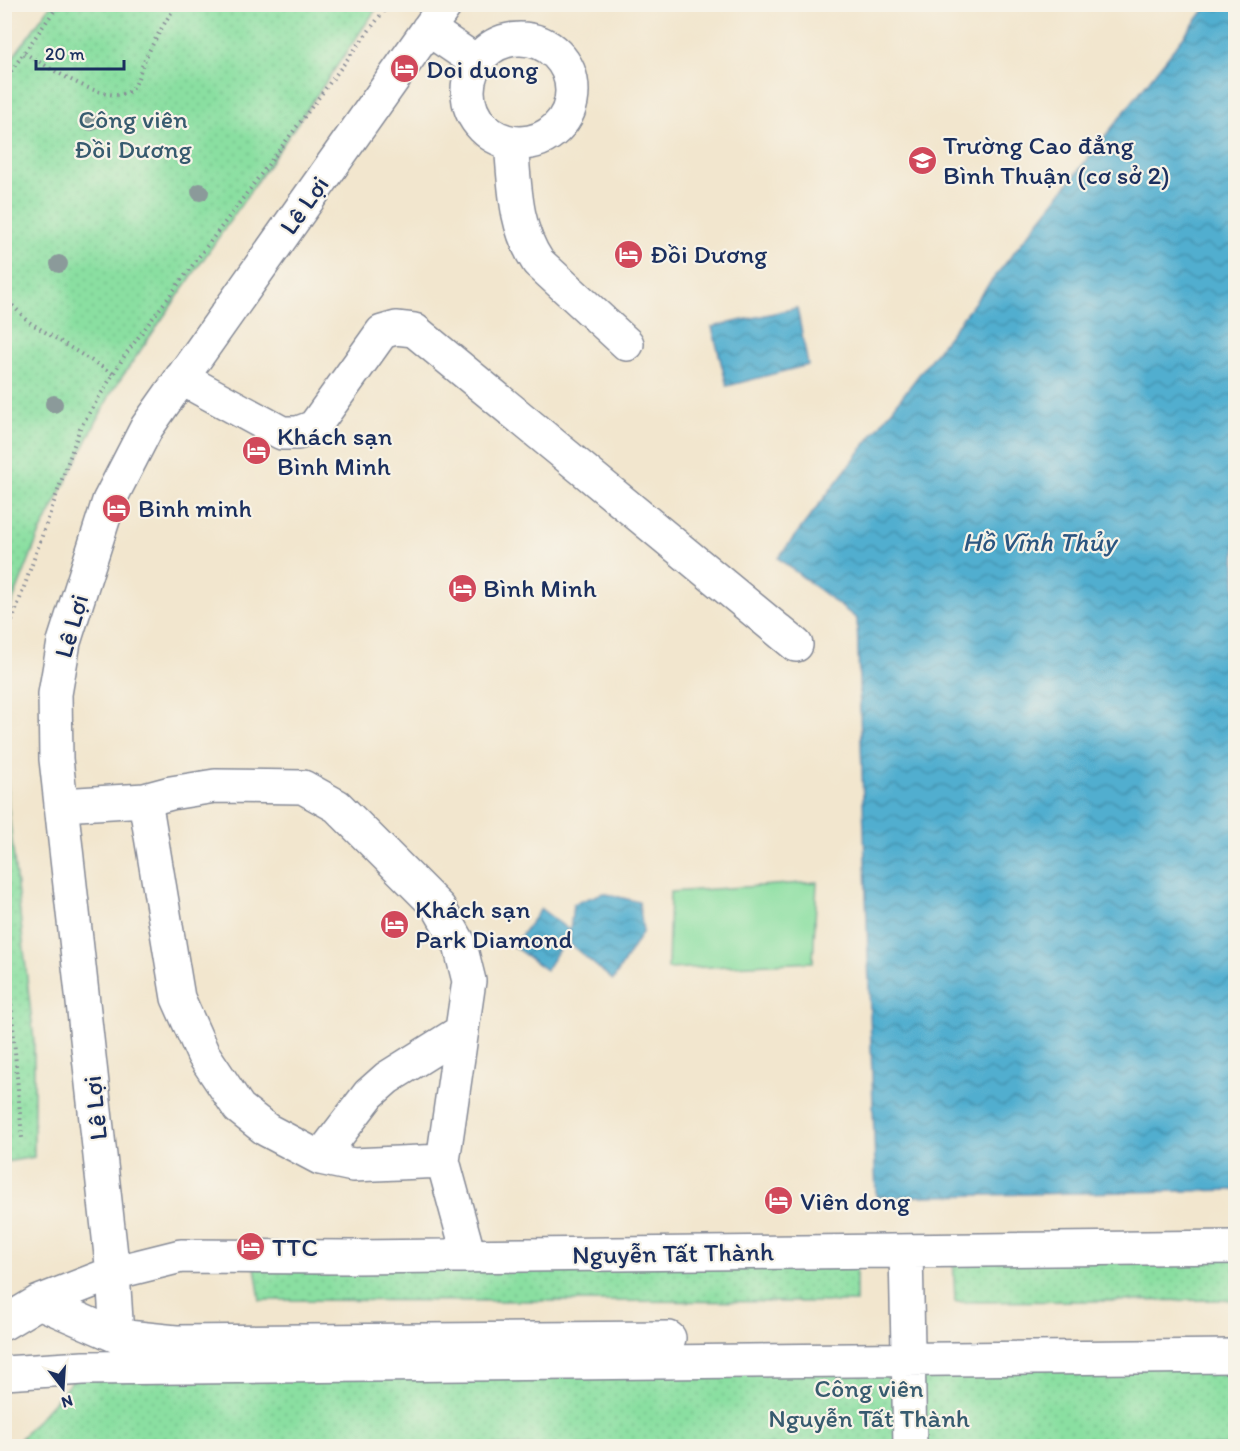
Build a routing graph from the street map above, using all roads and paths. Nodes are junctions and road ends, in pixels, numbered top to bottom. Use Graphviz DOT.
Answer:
graph roads {
  1 [pos="59,4"];
  2 [pos="177,4"];
  3 [pos="389,4"];
  4 [pos="437,17"];
  5 [pos="24,53"];
  6 [pos="477,62"];
  7 [pos="4,81"];
  8 [pos="511,143"];
  9 [pos="4,297"];
  10 [pos="627,344"];
  11 [pos="113,374"];
  12 [pos="181,378"];
  13 [pos="4,644"];
  14 [pos="796,645"];
  15 [pos="145,801"];
  16 [pos="61,805"];
  17 [pos="4,915"];
  18 [pos="462,1031"];
  19 [pos="22,1138"];
  20 [pos="320,1158"];
  21 [pos="442,1161"];
  22 [pos="1236,1247"];
  23 [pos="906,1251"];
  24 [pos="469,1256"];
  25 [pos="113,1273"];
  26 [pos="39,1302"];
  27 [pos="4,1323"];
  28 [pos="1236,1335"];
  29 [pos="117,1336"];
  30 [pos="909,1348"];
  31 [pos="1236,1356"];
  32 [pos="4,1373"];
  33 [pos="910,1446"];
  1 -- 5 [label="path"];
  2 -- 5 [label="path"];
  3 -- 11 [label="path"];
  4 -- 6 [label="street"];
  4 -- 12 [label="street, Lê Lợi"];
  5 -- 7 [label="path"];
  6 -- 8 [label="street"];
  6 -- 8 [label="street"];
  8 -- 10 [label="street"];
  9 -- 11 [label="path"];
  11 -- 13 [label="path"];
  12 -- 14 [label="street"];
  12 -- 16 [label="street, Lê Lợi"];
  15 -- 16 [label="street"];
  15 -- 18 [label="street"];
  15 -- 20 [label="street"];
  16 -- 25 [label="street, Lê Lợi"];
  17 -- 19 [label="path"];
  18 -- 20 [label="street"];
  18 -- 21 [label="street"];
  20 -- 21 [label="street"];
  21 -- 24 [label="street"];
  22 -- 23 [label="street, Nguyễn Tất Thành"];
  23 -- 24 [label="street, Nguyễn Tất Thành"];
  23 -- 30 [label="street"];
  24 -- 25 [label="street, Nguyễn Tất Thành"];
  25 -- 26 [label="street"];
  25 -- 29 [label="street, Lê Lợi"];
  26 -- 27 [label="street"];
  26 -- 29 [label="street"];
  28 -- 30 [label="street"];
  29 -- 30 [label="street"];
  30 -- 31 [label="street"];
  30 -- 32 [label="street"];
  30 -- 33 [label="street"];
}
